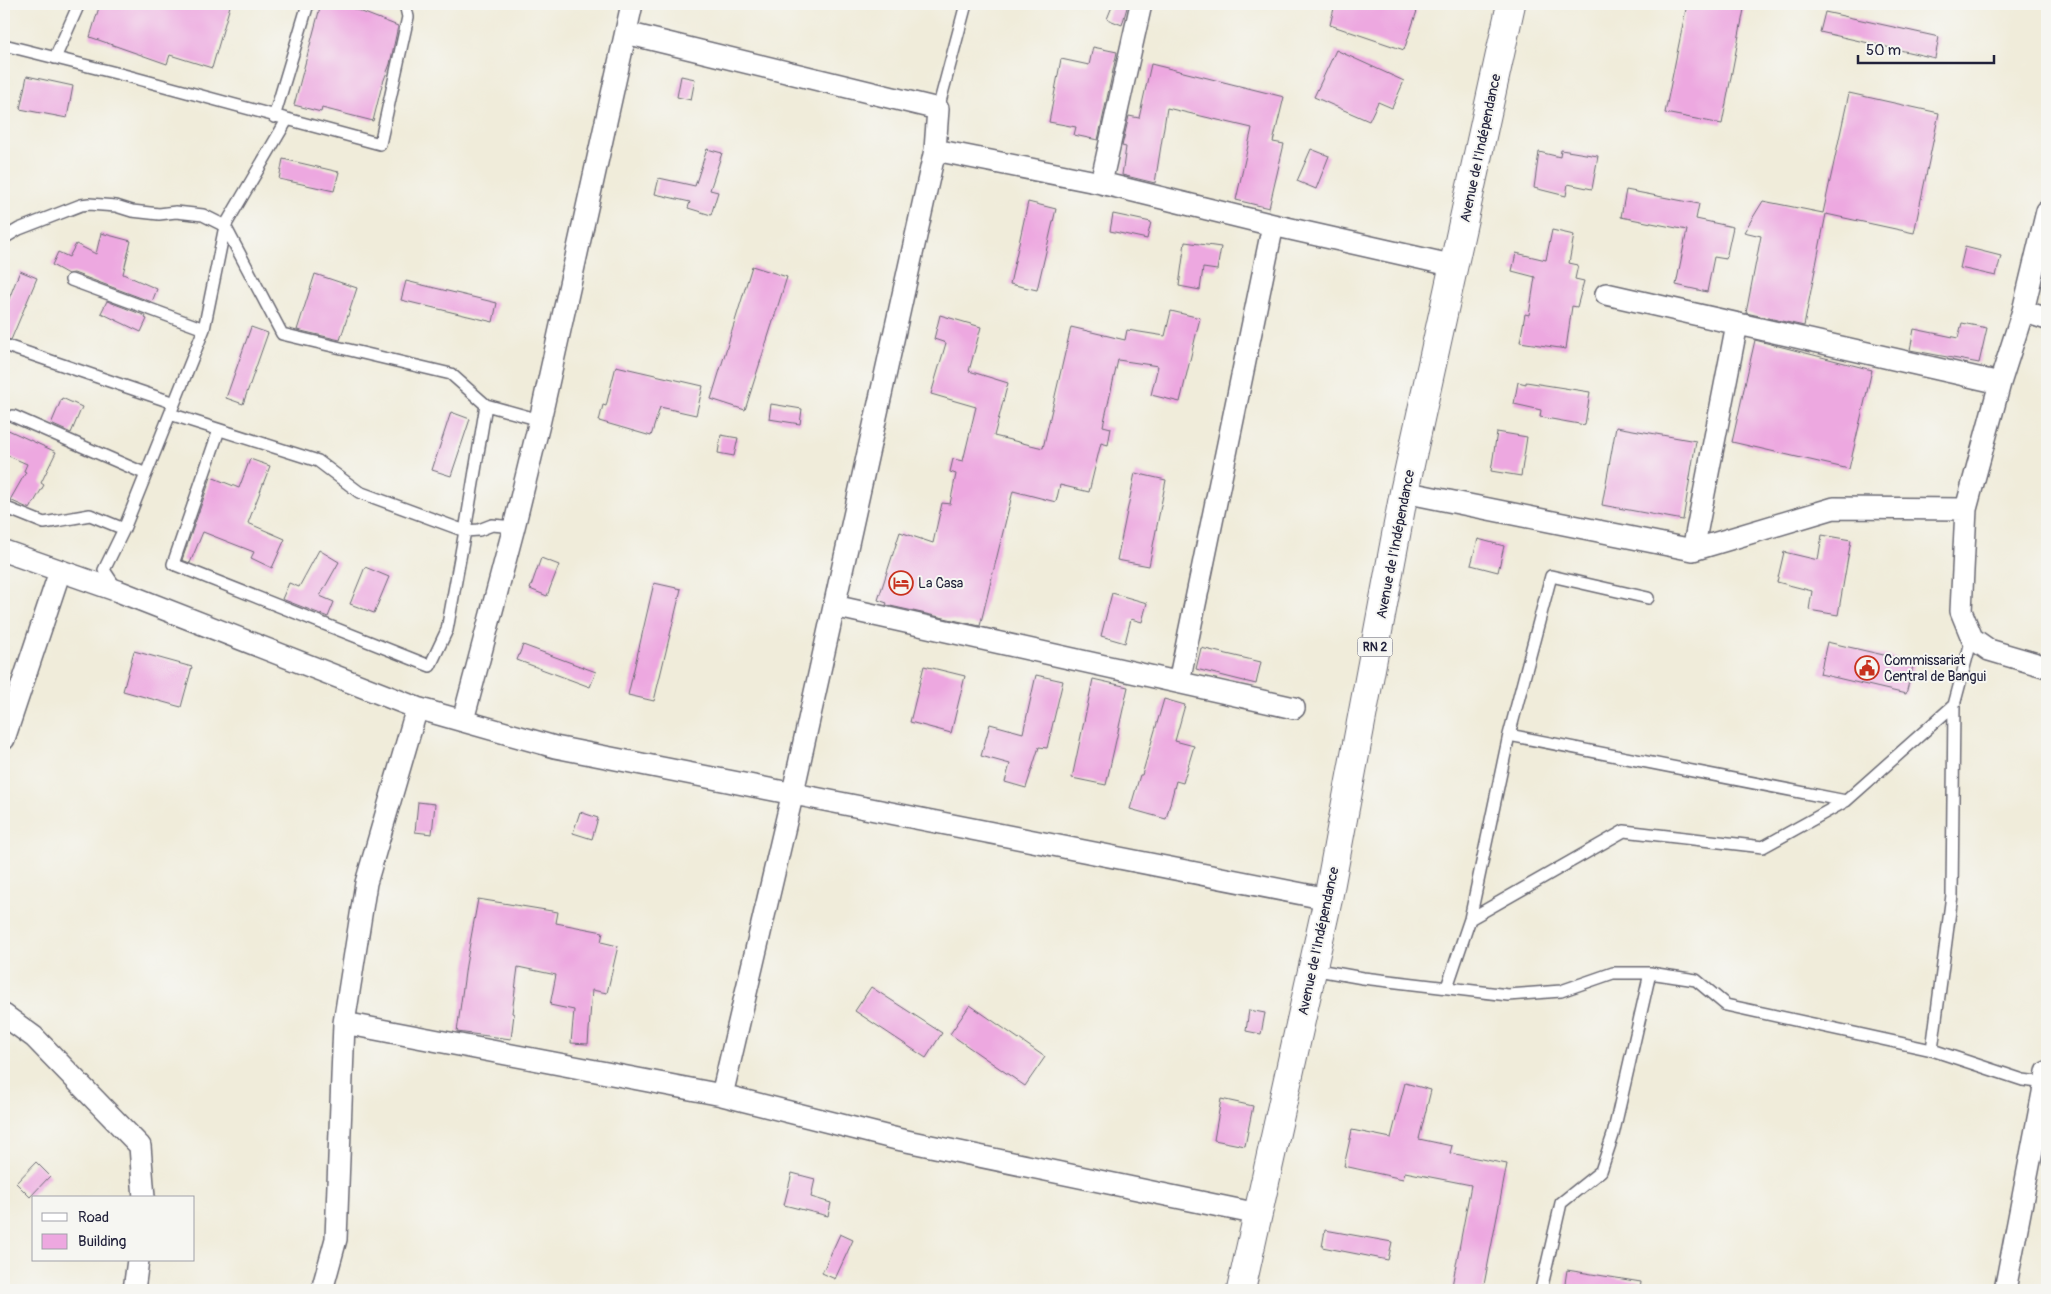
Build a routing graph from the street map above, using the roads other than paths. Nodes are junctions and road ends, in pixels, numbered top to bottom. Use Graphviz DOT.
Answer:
graph roads {
  1 [pos="79,4"];
  2 [pos="308,4"];
  3 [pos="406,4"];
  4 [pos="632,4"];
  5 [pos="966,4"];
  6 [pos="1141,4"];
  7 [pos="1511,4"];
  8 [pos="626,34"];
  9 [pos="4,45"];
  10 [pos="55,58"];
  11 [pos="938,108"];
  12 [pos="274,117"];
  13 [pos="287,120"];
  14 [pos="935,150"];
  15 [pos="1101,183"];
  16 [pos="2047,211"];
  17 [pos="1273,225"];
  18 [pos="225,226"];
  19 [pos="4,238"];
  20 [pos="1455,266"];
  21 [pos="71,280"];
  22 [pos="1606,294"];
  23 [pos="2023,311"];
  24 [pos="2047,319"];
  25 [pos="1737,324"];
  26 [pos="204,329"];
  27 [pos="4,345"];
  28 [pos="2000,383"];
  29 [pos="174,402"];
  30 [pos="486,405"];
  31 [pos="170,414"];
  32 [pos="13,416"];
  33 [pos="540,420"];
  34 [pos="219,430"];
  35 [pos="146,474"];
  36 [pos="1404,492"];
  37 [pos="4,507"];
  38 [pos="1966,509"];
  39 [pos="514,528"];
  40 [pos="124,529"];
  41 [pos="466,531"];
  42 [pos="1693,550"];
  43 [pos="4,551"];
  44 [pos="60,571"];
  45 [pos="118,591"];
  46 [pos="1648,598"];
  47 [pos="834,606"];
  48 [pos="1972,638"];
  49 [pos="2047,667"];
  50 [pos="1179,682"];
  51 [pos="1954,705"];
  52 [pos="416,708"];
  53 [pos="1294,708"];
  54 [pos="463,720"];
  55 [pos="1509,735"];
  56 [pos="4,739"];
  57 [pos="793,792"];
  58 [pos="1846,802"];
  59 [pos="1328,899"];
  60 [pos="1470,919"];
  61 [pos="1312,969"];
  62 [pos="1650,973"];
  63 [pos="1447,987"];
  64 [pos="4,1015"];
  65 [pos="344,1023"];
  66 [pos="1932,1050"];
  67 [pos="2046,1078"];
  68 [pos="722,1095"];
  69 [pos="144,1196"];
  70 [pos="1258,1214"];
  71 [pos="138,1262"];
  72 [pos="2008,1289"];
  73 [pos="134,1290"];
  74 [pos="322,1290"];
  75 [pos="1242,1290"];
  76 [pos="1541,1290"];
  1 -- 10 [label="lane"];
  2 -- 12 [label="lane"];
  3 -- 13 [label="lane"];
  4 -- 8 [label="street"];
  5 -- 11 [label="lane"];
  6 -- 15 [label="street"];
  7 -- 20 [label="main road, Avenue de l'Indépendance / RN 2"];
  8 -- 11 [label="street"];
  8 -- 33 [label="street"];
  9 -- 10 [label="lane"];
  10 -- 12 [label="lane"];
  11 -- 14 [label="street"];
  12 -- 13 [label="lane"];
  13 -- 18 [label="lane"];
  14 -- 15 [label="street"];
  14 -- 47 [label="street"];
  15 -- 17 [label="street"];
  16 -- 23 [label="street"];
  17 -- 20 [label="street"];
  17 -- 50 [label="street"];
  18 -- 19 [label="lane"];
  18 -- 26 [label="lane"];
  18 -- 30 [label="lane"];
  20 -- 36 [label="main road, Avenue de l'Indépendance / RN 2"];
  21 -- 26 [label="lane"];
  22 -- 25 [label="street"];
  23 -- 24 [label="street"];
  23 -- 28 [label="street"];
  25 -- 28 [label="street"];
  25 -- 42 [label="street"];
  26 -- 29 [label="lane"];
  27 -- 29 [label="lane"];
  28 -- 38 [label="street"];
  29 -- 31 [label="lane"];
  30 -- 33 [label="lane"];
  30 -- 41 [label="lane"];
  31 -- 34 [label="lane"];
  31 -- 35 [label="lane"];
  32 -- 35 [label="lane"];
  33 -- 39 [label="street"];
  34 -- 41 [label="lane"];
  34 -- 41 [label="lane"];
  35 -- 40 [label="lane"];
  36 -- 42 [label="street"];
  36 -- 59 [label="main road, Avenue de l'Indépendance / RN 2"];
  37 -- 40 [label="lane"];
  38 -- 42 [label="street"];
  38 -- 48 [label="street"];
  39 -- 41 [label="lane"];
  39 -- 54 [label="street"];
  40 -- 45 [label="lane"];
  43 -- 44 [label="street"];
  44 -- 45 [label="street"];
  44 -- 56 [label="street"];
  45 -- 52 [label="street"];
  46 -- 55 [label="lane"];
  47 -- 50 [label="street"];
  47 -- 57 [label="street"];
  48 -- 49 [label="street"];
  48 -- 51 [label="lane"];
  50 -- 53 [label="street"];
  51 -- 58 [label="lane"];
  51 -- 66 [label="lane"];
  52 -- 54 [label="street"];
  52 -- 65 [label="street"];
  54 -- 57 [label="street"];
  55 -- 58 [label="lane"];
  55 -- 60 [label="lane"];
  57 -- 59 [label="street"];
  57 -- 68 [label="street"];
  58 -- 60 [label="lane"];
  59 -- 61 [label="main road, Avenue de l'Indépendance / RN 2"];
  60 -- 63 [label="lane"];
  61 -- 63 [label="lane"];
  61 -- 70 [label="main road, Avenue de l'Indépendance / RN 2"];
  62 -- 63 [label="lane"];
  62 -- 66 [label="lane"];
  62 -- 76 [label="lane"];
  64 -- 69 [label="street"];
  65 -- 68 [label="street"];
  65 -- 74 [label="street"];
  66 -- 67 [label="lane"];
  67 -- 72 [label="street"];
  68 -- 70 [label="street"];
  70 -- 75 [label="main road, Avenue de l'Indépendance / RN 2"];
  71 -- 73 [label="street"];
}
